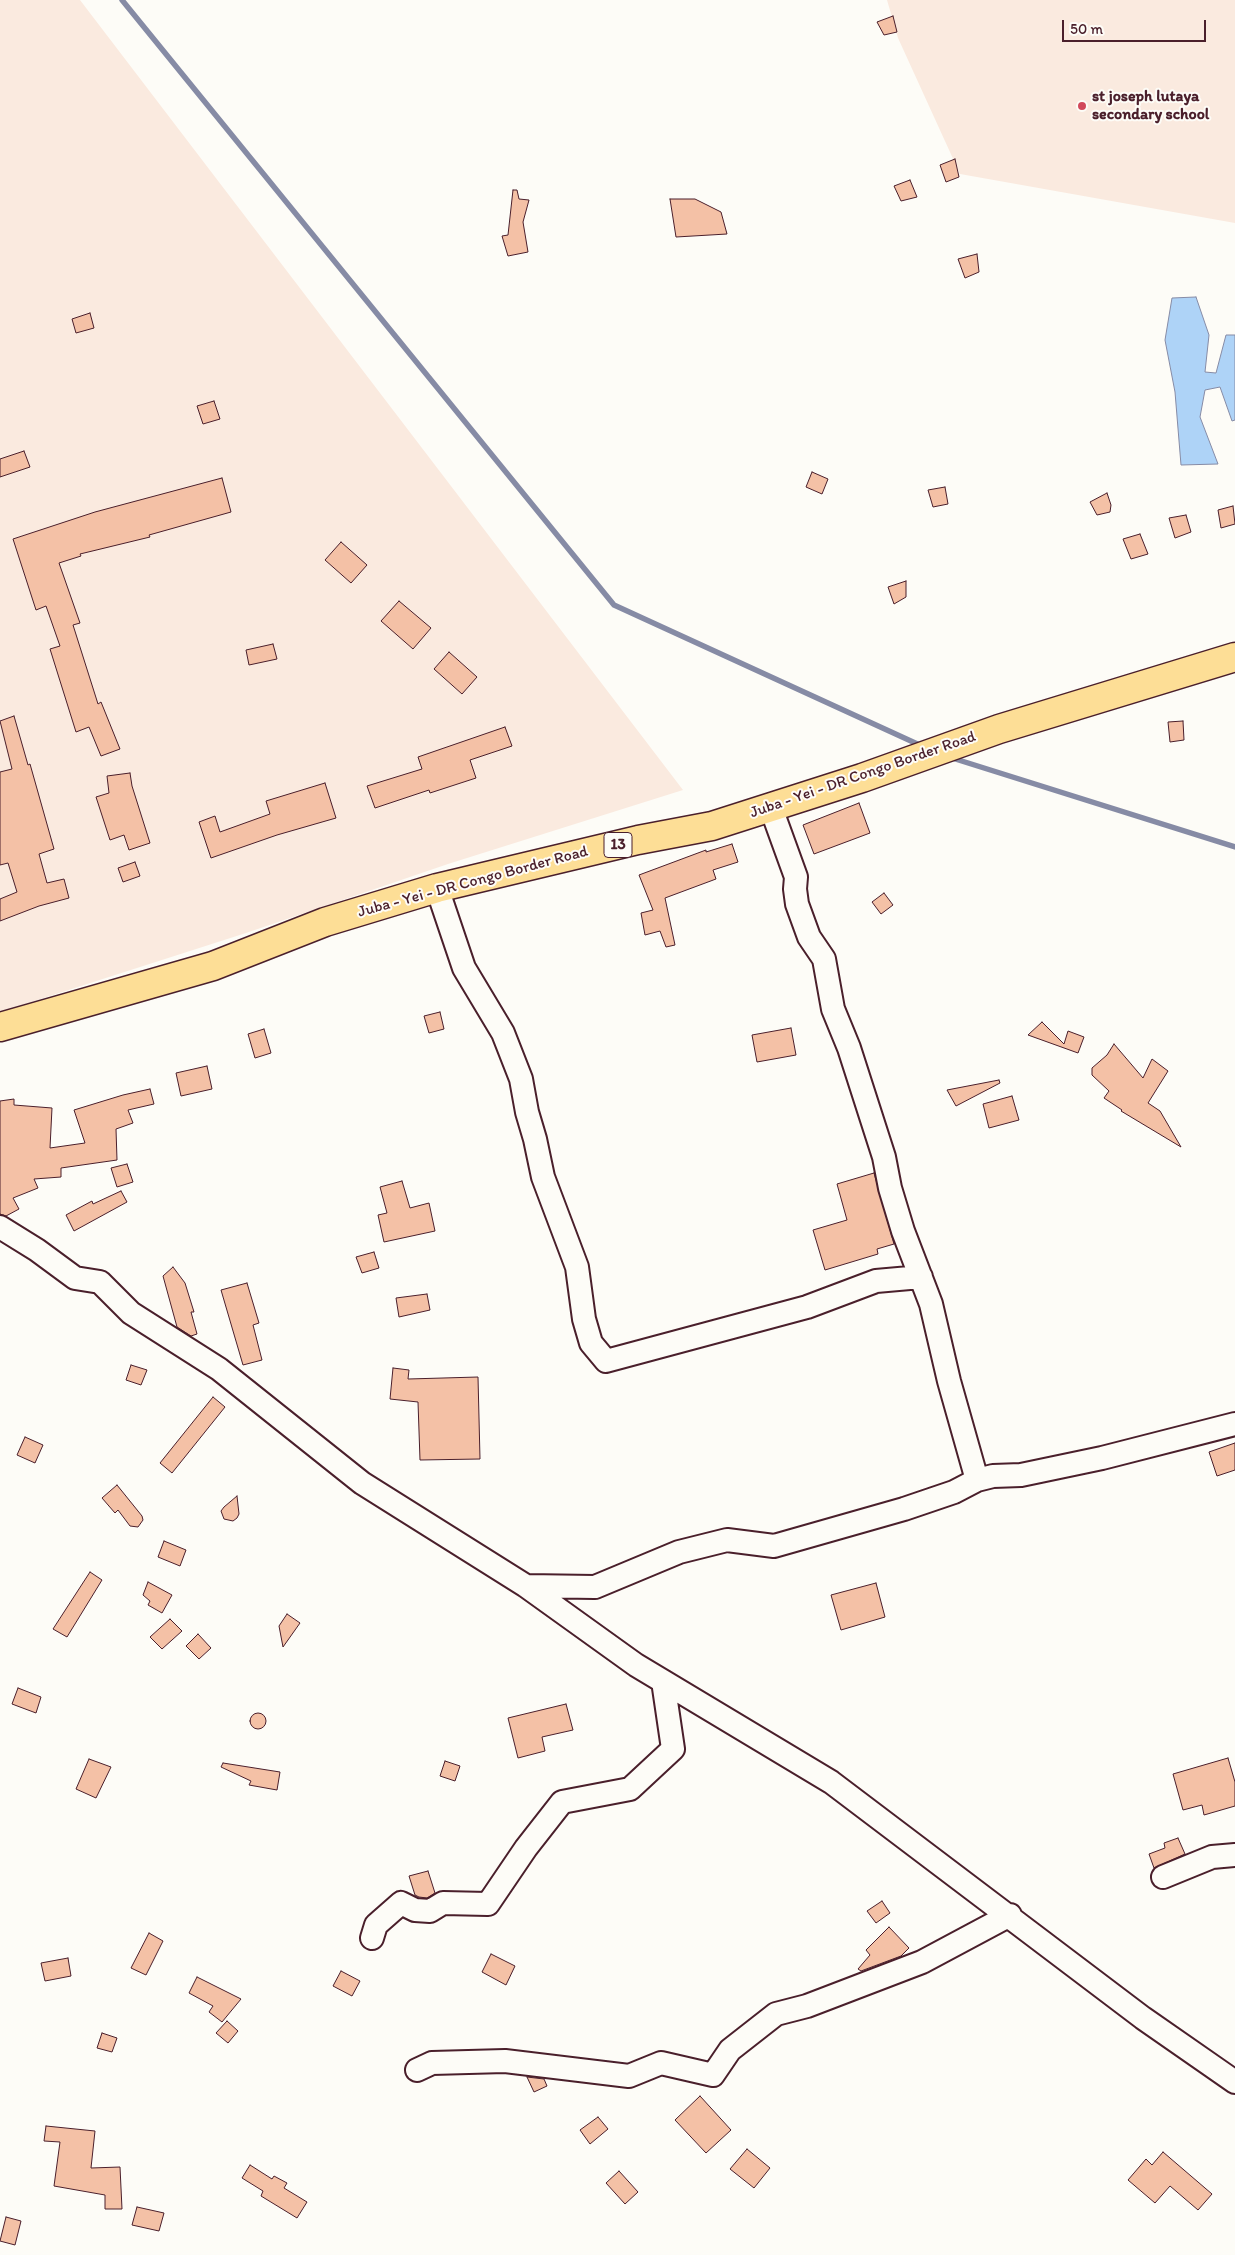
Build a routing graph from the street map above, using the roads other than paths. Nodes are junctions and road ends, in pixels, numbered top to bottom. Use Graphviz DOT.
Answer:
graph roads {
  1 [pos="1235,657"];
  2 [pos="771,808"];
  3 [pos="437,888"];
  4 [pos="0,1027"];
  5 [pos="0,1227"];
  6 [pos="921,1278"];
  7 [pos="1235,1424"];
  8 [pos="977,1480"];
  9 [pos="526,1586"];
  10 [pos="663,1681"];
  11 [pos="1235,1855"];
  12 [pos="1163,1877"];
  13 [pos="1010,1915"];
  14 [pos="372,1938"];
  15 [pos="417,2070"];
  16 [pos="1235,2082"];
  1 -- 2 [label="main road, Juba - Yei - DR Congo Border Road / 13"];
  2 -- 3 [label="main road, Juba - Yei - DR Congo Border Road / 13"];
  2 -- 6 [label="street"];
  3 -- 4 [label="main road, Juba - Yei - DR Congo Border Road / 13"];
  3 -- 6 [label="street"];
  5 -- 9 [label="street"];
  6 -- 8 [label="street"];
  7 -- 8 [label="street"];
  8 -- 9 [label="street"];
  9 -- 10 [label="street"];
  10 -- 13 [label="street"];
  10 -- 14 [label="street"];
  11 -- 12 [label="street"];
  13 -- 15 [label="street"];
  13 -- 16 [label="street"];
}
